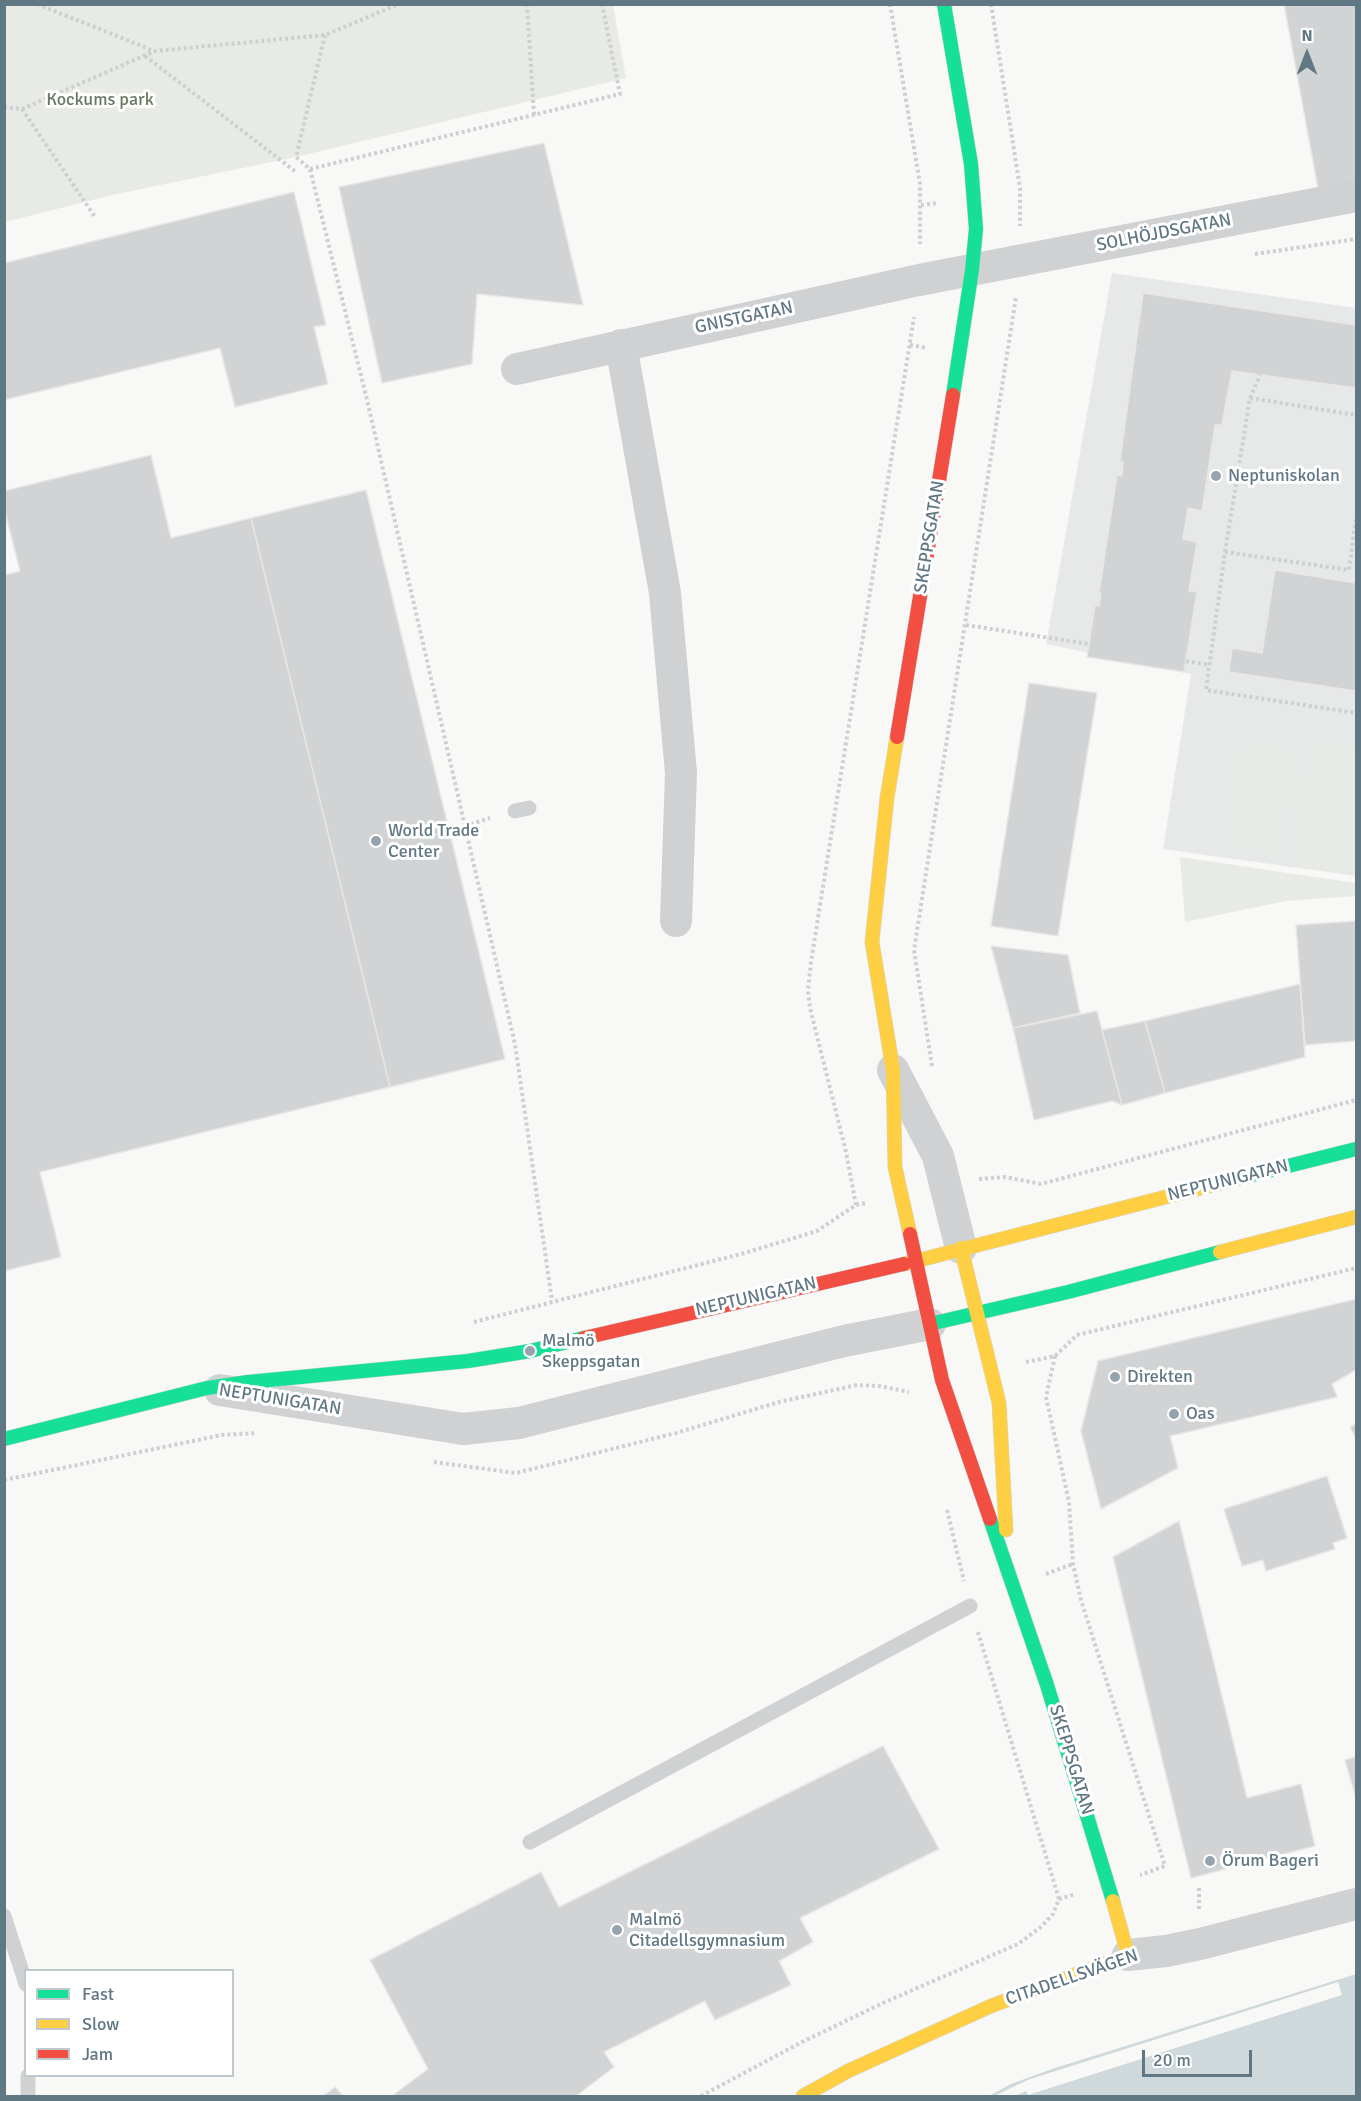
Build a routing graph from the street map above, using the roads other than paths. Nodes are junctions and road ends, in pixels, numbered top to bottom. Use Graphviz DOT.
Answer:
graph roads {
  1 [pos="944,4"];
  2 [pos="1356,196"];
  3 [pos="972,270"];
  4 [pos="621,345"];
  5 [pos="517,369"];
  6 [pos="676,921"];
  7 [pos="893,1070"];
  8 [pos="1356,1149"];
  9 [pos="1356,1217"];
  10 [pos="961,1248"];
  11 [pos="916,1261"];
  12 [pos="976,1314"];
  13 [pos="930,1324"];
  14 [pos="207,1388"];
  15 [pos="4,1439"];
  16 [pos="1008,1568"];
  17 [pos="970,1606"];
  18 [pos="530,1842"];
  19 [pos="1356,1904"];
  20 [pos="4,1916"];
  21 [pos="1128,1955"];
  22 [pos="24,1978"];
  23 [pos="28,2077"];
  24 [pos="28,2097"];
  25 [pos="803,2097"];
  1 -- 3 [label="street, SKEPPSGATAN"];
  2 -- 3 [label="street, SOLHÖJDSGATAN"];
  3 -- 4 [label="street, GNISTGATAN"];
  3 -- 7 [label="street, SKEPPSGATAN"];
  4 -- 5 [label="street, GNISTGATAN"];
  4 -- 6 [label="street"];
  7 -- 10 [label="street"];
  7 -- 11 [label="street, SKEPPSGATAN"];
  8 -- 10 [label="street, NEPTUNIGATAN"];
  9 -- 12 [label="street, NEPTUNIGATAN"];
  10 -- 11 [label="street, NEPTUNIGATAN"];
  10 -- 12 [label="street, SKEPPSGATAN"];
  11 -- 13 [label="street, SKEPPSGATAN"];
  11 -- 14 [label="street, NEPTUNIGATAN"];
  12 -- 13 [label="street, NEPTUNIGATAN"];
  12 -- 16 [label="street, SKEPPSGATAN"];
  13 -- 14 [label="street, NEPTUNIGATAN"];
  13 -- 16 [label="street, SKEPPSGATAN"];
  14 -- 15 [label="street"];
  16 -- 21 [label="street, SKEPPSGATAN"];
  17 -- 18 [label="lane"];
  19 -- 21 [label="street, CITADELLSVÄGEN"];
  20 -- 22 [label="lane"];
  21 -- 25 [label="street, CITADELLSVÄGEN"];
  23 -- 24 [label="lane"];
}
